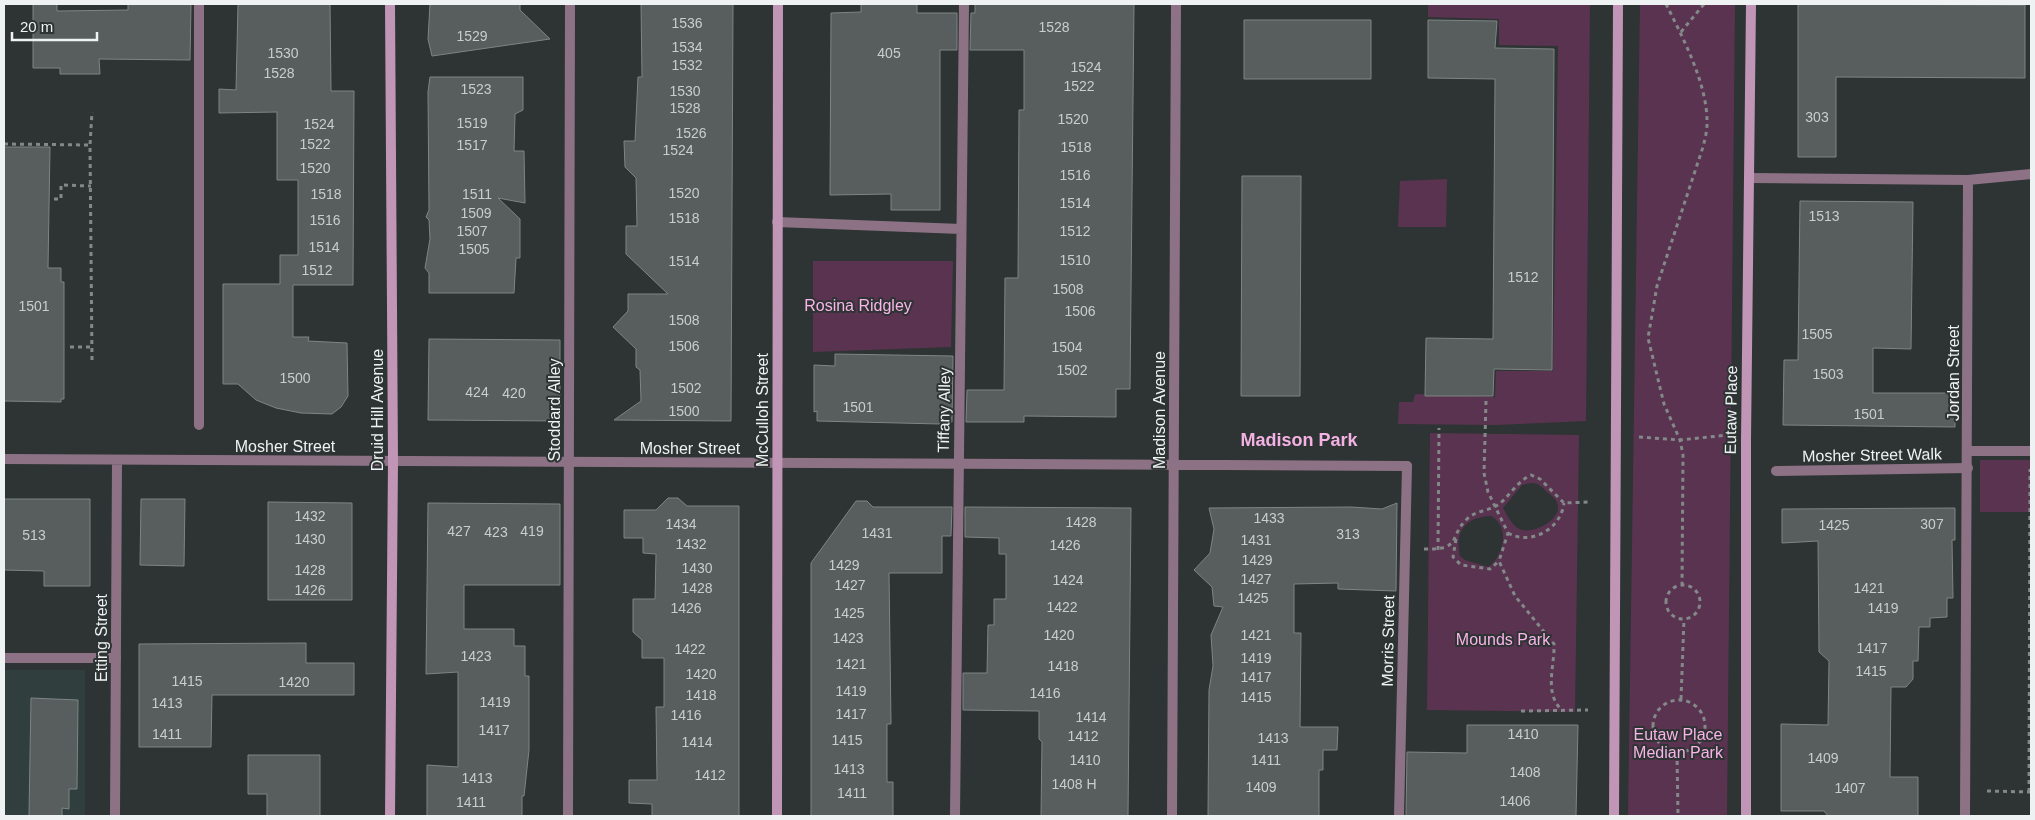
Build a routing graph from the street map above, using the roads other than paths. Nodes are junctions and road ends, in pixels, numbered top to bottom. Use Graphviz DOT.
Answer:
graph roads {
  1 [pos="199,4"];
  2 [pos="390,4"];
  3 [pos="570,4"];
  4 [pos="778,4"];
  5 [pos="964,4"];
  6 [pos="1176,4"];
  7 [pos="1618,4"];
  8 [pos="1751,4"];
  9 [pos="2031,174"];
  10 [pos="1749,178"];
  11 [pos="1968,180"];
  12 [pos="777,222"];
  13 [pos="961,229"];
  14 [pos="199,425"];
  15 [pos="1968,451"];
  16 [pos="2031,451"];
  17 [pos="4,459"];
  18 [pos="117,460"];
  19 [pos="393,461"];
  20 [pos="569,462"];
  21 [pos="777,463"];
  22 [pos="958,464"];
  23 [pos="1174,465"];
  24 [pos="1407,466"];
  25 [pos="1968,468"];
  26 [pos="1776,472"];
  27 [pos="4,658"];
  28 [pos="116,658"];
  29 [pos="116,816"];
  30 [pos="390,816"];
  31 [pos="568,816"];
  32 [pos="776,816"];
  33 [pos="954,816"];
  34 [pos="1172,816"];
  35 [pos="1399,816"];
  36 [pos="1614,816"];
  37 [pos="1746,816"];
  38 [pos="1965,816"];
  1 -- 14 [label="street"];
  2 -- 19 [label="main road, Druid Hill Avenue"];
  3 -- 20 [label="street, Stoddard Alley"];
  4 -- 12 [label="main road, McCulloh Street"];
  5 -- 13 [label="street, Tiffany Alley"];
  6 -- 23 [label="street, Madison Avenue"];
  7 -- 36 [label="main road"];
  8 -- 10 [label="main road, Eutaw Place"];
  9 -- 11 [label="street"];
  10 -- 11 [label="street"];
  10 -- 37 [label="main road, Eutaw Place"];
  11 -- 15 [label="street, Jordan Street"];
  12 -- 13 [label="street"];
  12 -- 21 [label="main road, McCulloh Street"];
  13 -- 22 [label="street, Tiffany Alley"];
  15 -- 16 [label="street"];
  15 -- 25 [label="street, Jordan Street"];
  17 -- 18 [label="street, Mosher Street"];
  18 -- 19 [label="street, Mosher Street"];
  18 -- 28 [label="street, Etting Street"];
  19 -- 20 [label="street, Mosher Street"];
  19 -- 30 [label="main road, Druid Hill Avenue"];
  20 -- 21 [label="street, Mosher Street"];
  20 -- 31 [label="street, Stoddard Alley"];
  21 -- 22 [label="street, Mosher Street"];
  21 -- 32 [label="main road, McCulloh Street"];
  22 -- 23 [label="street, Mosher Street"];
  22 -- 33 [label="street, Tiffany Alley"];
  23 -- 24 [label="street, Mosher Street"];
  23 -- 34 [label="street, Madison Avenue"];
  24 -- 35 [label="street, Morris Street"];
  25 -- 26 [label="street, Mosher Street Walk"];
  25 -- 38 [label="street, Jordan Street"];
  27 -- 28 [label="street"];
  28 -- 29 [label="street, Etting Street"];
}
